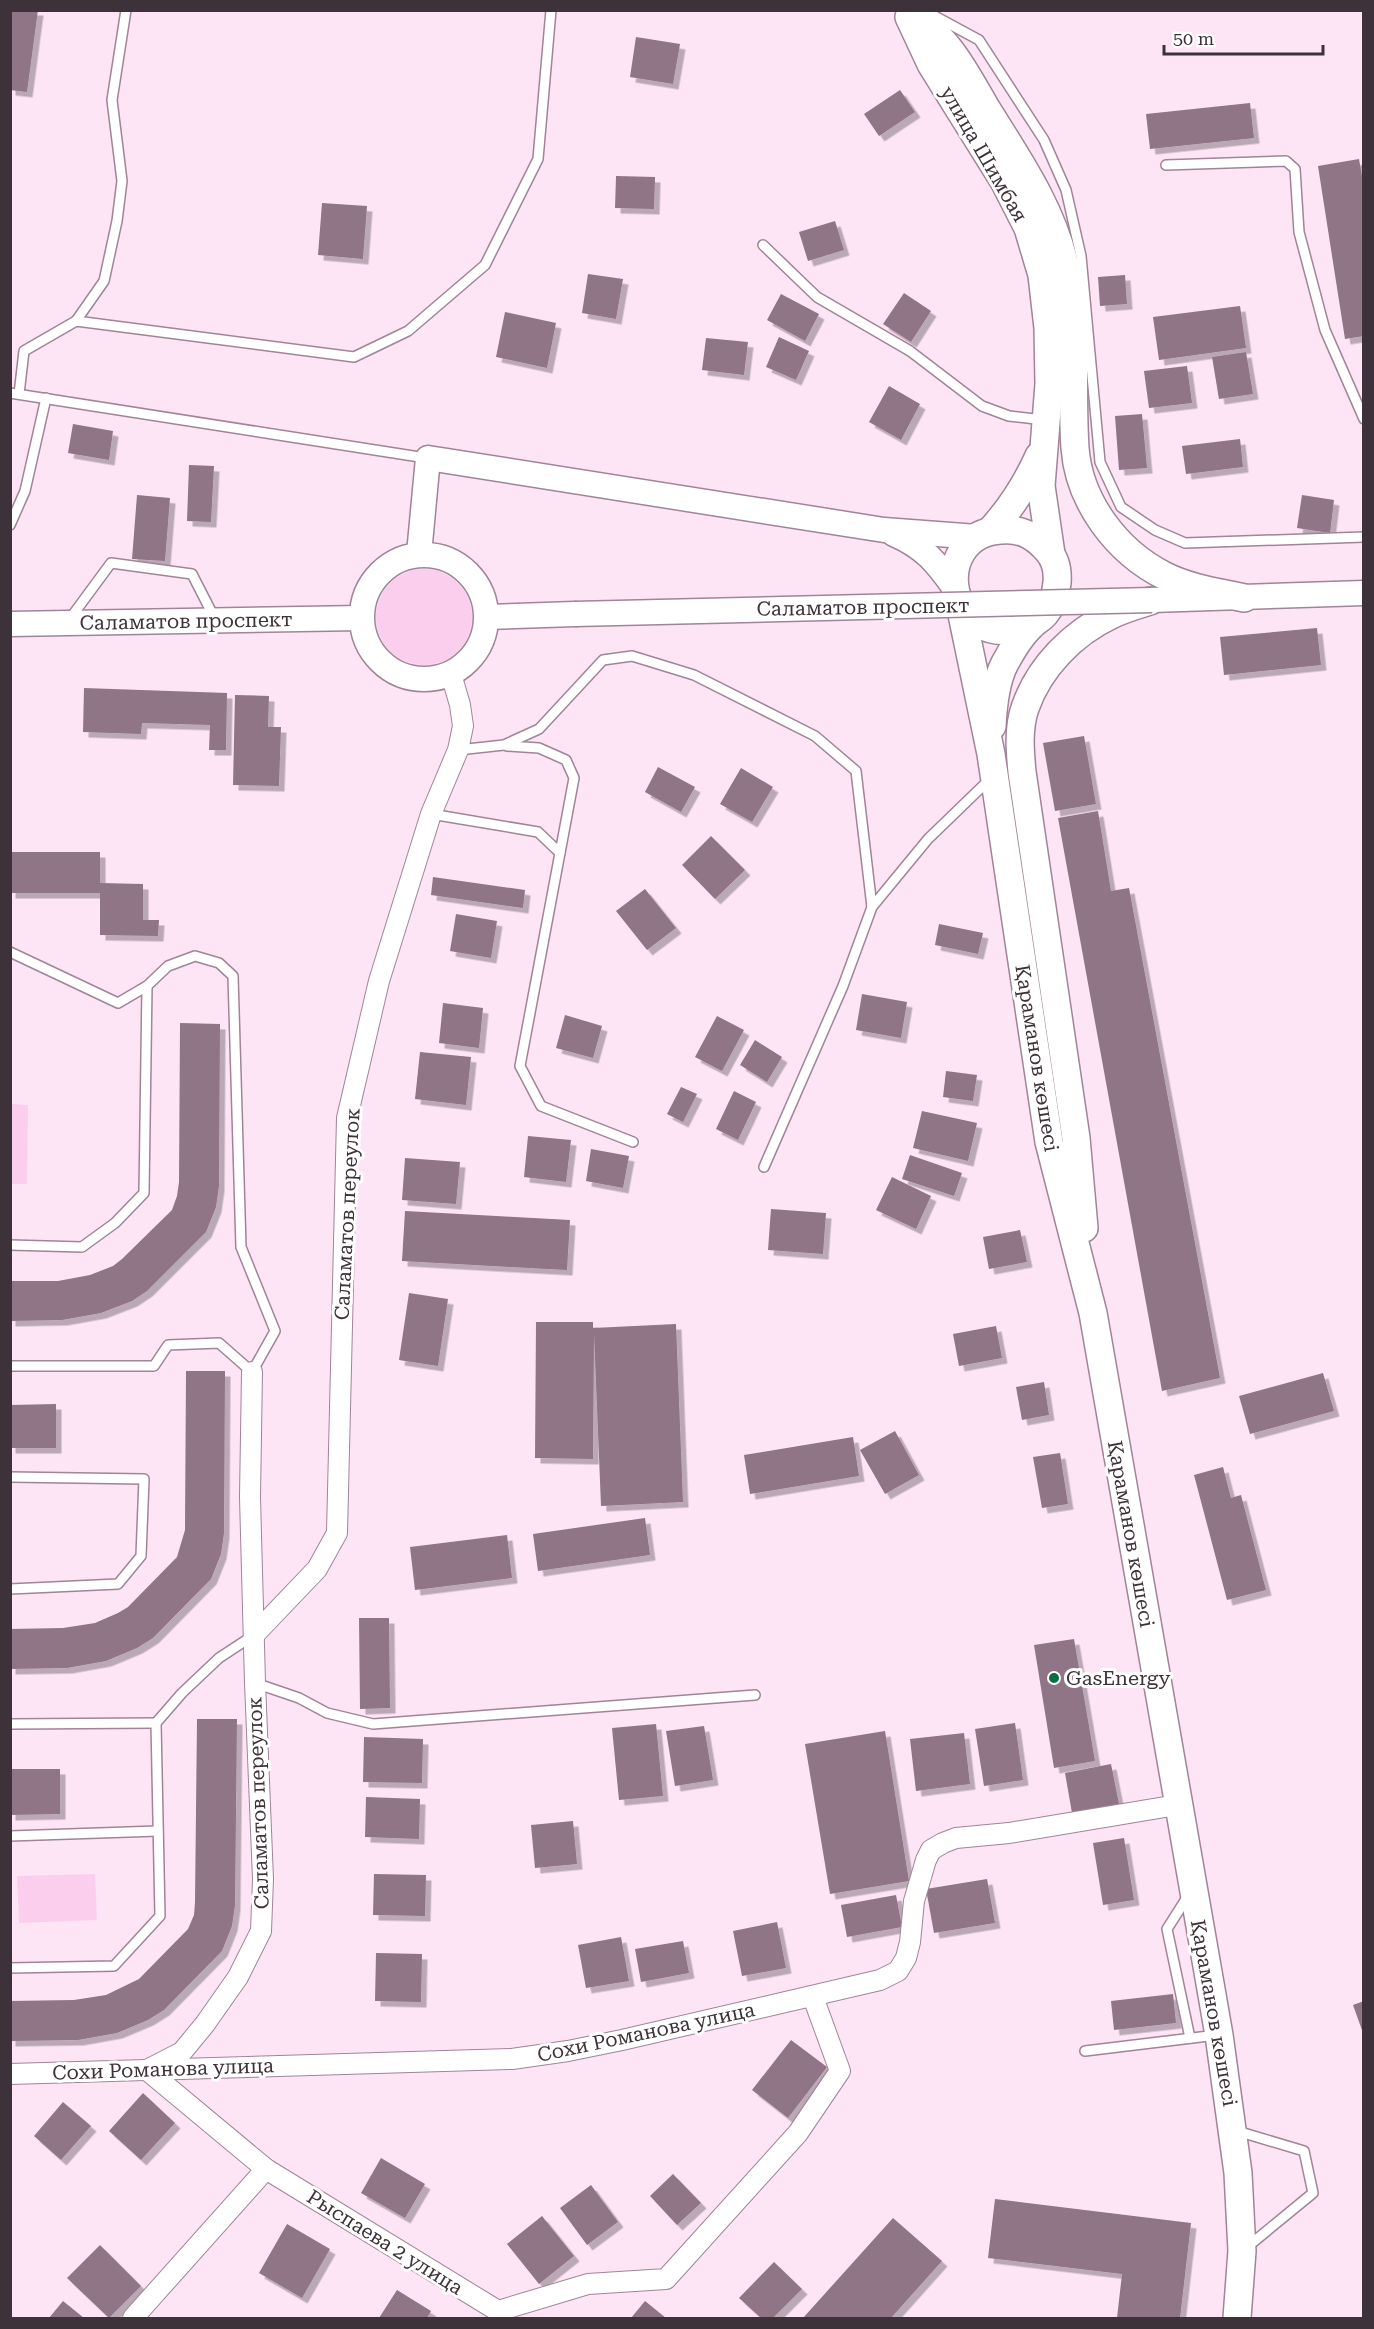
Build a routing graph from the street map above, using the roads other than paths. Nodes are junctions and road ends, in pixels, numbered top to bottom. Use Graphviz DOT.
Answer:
graph roads {
  1 [pos="126,10"];
  2 [pos="551,10"];
  3 [pos="906,10"];
  4 [pos="913,10"];
  5 [pos="925,10"];
  6 [pos="1166,165"];
  7 [pos="763,245"];
  8 [pos="76,321"];
  9 [pos="15,394"];
  10 [pos="46,398"];
  11 [pos="1364,419"];
  12 [pos="1045,434"];
  13 [pos="428,458"];
  14 [pos="10,525"];
  15 [pos="884,530"];
  16 [pos="984,533"];
  17 [pos="1364,537"];
  18 [pos="419,554"];
  19 [pos="1051,554"];
  20 [pos="1364,593"];
  21 [pos="957,596"];
  22 [pos="1244,598"];
  23 [pos="1152,600"];
  24 [pos="487,617"];
  25 [pos="361,618"];
  26 [pos="216,621"];
  27 [pos="67,623"];
  28 [pos="10,624"];
  29 [pos="1030,626"];
  30 [pos="451,674"];
  31 [pos="504,745"];
  32 [pos="458,750"];
  33 [pos="993,765"];
  34 [pos="430,814"];
  35 [pos="560,853"];
  36 [pos="872,907"];
  37 [pos="10,952"];
  38 [pos="147,986"];
  39 [pos="633,1142"];
  40 [pos="764,1167"];
  41 [pos="10,1245"];
  42 [pos="1093,1313"];
  43 [pos="10,1366"];
  44 [pos="252,1372"];
  45 [pos="10,1477"];
  46 [pos="10,1588"];
  47 [pos="254,1635"];
  48 [pos="255,1683"];
  49 [pos="755,1695"];
  50 [pos="156,1723"];
  51 [pos="10,1724"];
  52 [pos="1177,1805"];
  53 [pos="158,1831"];
  54 [pos="10,1836"];
  55 [pos="1192,1889"];
  56 [pos="10,1968"];
  57 [pos="813,1996"];
  58 [pos="1219,2035"];
  59 [pos="1190,2038"];
  60 [pos="1085,2051"];
  61 [pos="147,2070"];
  62 [pos="10,2074"];
  63 [pos="1233,2129"];
  64 [pos="266,2169"];
  65 [pos="1242,2251"];
  66 [pos="496,2315"];
  67 [pos="133,2319"];
  68 [pos="1237,2319"];
  1 -- 8 [label="lane"];
  2 -- 8 [label="lane"];
  3 -- 12 [label="main road, улица Шимбая"];
  4 -- 22 [label="main road"];
  5 -- 17 [label="lane"];
  6 -- 11 [label="lane"];
  7 -- 12 [label="lane"];
  8 -- 9 [label="lane"];
  9 -- 10 [label="lane"];
  10 -- 13 [label="lane"];
  10 -- 14 [label="lane"];
  12 -- 16 [label="main road"];
  12 -- 19 [label="main road, улица Шимбая"];
  13 -- 15 [label="street"];
  13 -- 18 [label="street"];
  15 -- 16 [label="street"];
  15 -- 21 [label="street"];
  16 -- 19 [label="main road"];
  16 -- 21 [label="main road"];
  18 -- 24 [label="street"];
  18 -- 25 [label="street"];
  19 -- 29 [label="main road"];
  20 -- 22 [label="street, Саламатов проспект"];
  21 -- 29 [label="main road"];
  21 -- 33 [label="main road"];
  22 -- 23 [label="street, Саламатов проспект"];
  23 -- 24 [label="street, Саламатов проспект, bridge"];
  23 -- 42 [label="main road"];
  24 -- 30 [label="street"];
  25 -- 26 [label="street, Саламатов проспект"];
  25 -- 30 [label="street"];
  26 -- 27 [label="street, Саламатов проспект"];
  26 -- 27 [label="lane"];
  27 -- 28 [label="street, Саламатов проспект"];
  29 -- 33 [label="main road"];
  30 -- 32 [label="street, Саламатов переулок"];
  31 -- 32 [label="lane"];
  31 -- 35 [label="lane"];
  31 -- 36 [label="lane"];
  32 -- 34 [label="street, Саламатов переулок"];
  33 -- 36 [label="lane"];
  33 -- 42 [label="main road, Қараманов көшесі"];
  34 -- 35 [label="lane"];
  34 -- 47 [label="street, Саламатов переулок"];
  35 -- 39 [label="lane"];
  36 -- 40 [label="lane"];
  37 -- 38 [label="lane"];
  38 -- 41 [label="lane"];
  38 -- 44 [label="lane"];
  42 -- 52 [label="main road, Қараманов көшесі"];
  43 -- 44 [label="lane"];
  44 -- 47 [label="street, Саламатов переулок"];
  45 -- 46 [label="lane"];
  47 -- 48 [label="street, Саламатов переулок"];
  47 -- 50 [label="lane"];
  48 -- 49 [label="lane"];
  48 -- 61 [label="street, Саламатов переулок"];
  50 -- 51 [label="lane"];
  50 -- 53 [label="lane"];
  52 -- 55 [label="main road, Қараманов көшесі"];
  52 -- 57 [label="street, Сохи Романова улица"];
  53 -- 54 [label="lane"];
  53 -- 56 [label="lane"];
  55 -- 58 [label="main road, Қараманов көшесі"];
  55 -- 59 [label="lane"];
  57 -- 61 [label="street, Сохи Романова улица"];
  57 -- 66 [label="street, Рыспаева 2 улица"];
  58 -- 59 [label="lane"];
  58 -- 63 [label="main road, Қараманов көшесі"];
  59 -- 60 [label="lane"];
  61 -- 62 [label="street, Сохи Романова улица"];
  61 -- 64 [label="street, Рыспаева 2 улица"];
  63 -- 65 [label="main road, Қараманов көшесі"];
  63 -- 65 [label="lane"];
  64 -- 66 [label="street, Рыспаева 2 улица"];
  64 -- 67 [label="street"];
  65 -- 68 [label="main road, Қараманов көшесі"];
}
